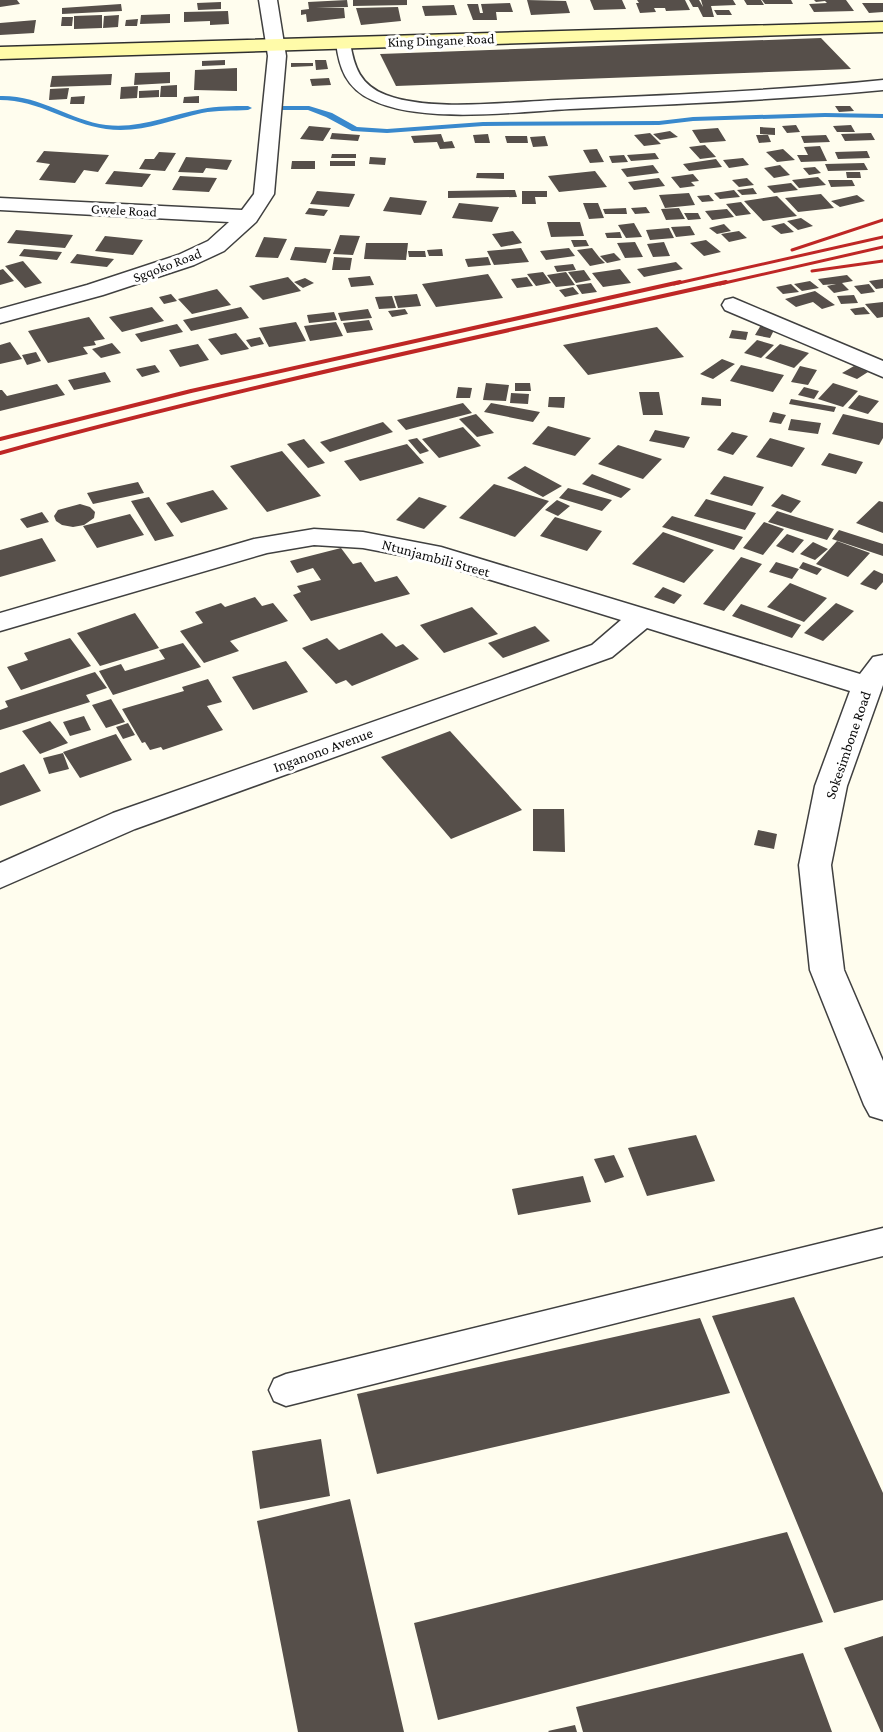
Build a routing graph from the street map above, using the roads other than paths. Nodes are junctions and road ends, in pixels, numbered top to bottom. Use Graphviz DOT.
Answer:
graph roads {
  1 [pos="268,0"];
  2 [pos="883,27"];
  3 [pos="343,42"];
  4 [pos="277,44"];
  5 [pos="0,53"];
  6 [pos="883,85"];
  7 [pos="0,204"];
  8 [pos="248,217"];
  9 [pos="733,305"];
  10 [pos="0,316"];
  11 [pos="883,370"];
  12 [pos="642,618"];
  13 [pos="0,622"];
  14 [pos="875,675"];
  15 [pos="0,876"];
  16 [pos="883,1105"];
  17 [pos="883,1242"];
  18 [pos="286,1390"];
  1 -- 4 [label="street, Sgqoko Road"];
  2 -- 3 [label="street, King Dingane Road"];
  3 -- 4 [label="street, King Dingane Road"];
  3 -- 6 [label="lane"];
  4 -- 5 [label="street, King Dingane Road"];
  4 -- 8 [label="street, Sgqoko Road"];
  7 -- 8 [label="street, Gwele Road"];
  8 -- 10 [label="street, Sgqoko Road"];
  9 -- 11 [label="street"];
  12 -- 13 [label="street, Ntunjambili Street"];
  12 -- 14 [label="street, Ntunjambili Street"];
  12 -- 15 [label="street, Inganono Avenue"];
  14 -- 16 [label="street, Sokesimbone Road"];
  17 -- 18 [label="lane"];
}
